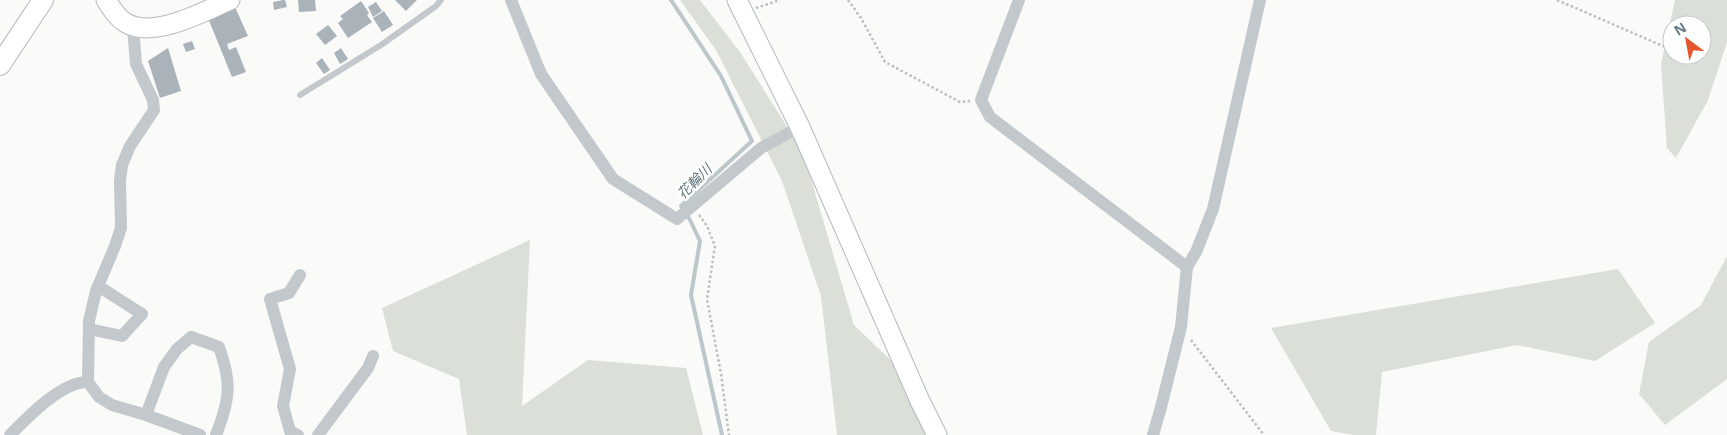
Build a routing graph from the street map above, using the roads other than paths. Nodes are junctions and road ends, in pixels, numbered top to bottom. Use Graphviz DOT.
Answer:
graph roads {
  1 [pos="43,0"];
  2 [pos="106,0"];
  3 [pos="230,0"];
  4 [pos="441,0"];
  5 [pos="511,0"];
  6 [pos="1019,0"];
  7 [pos="1260,0"];
  8 [pos="740,6"];
  9 [pos="133,26"];
  10 [pos="0,65"];
  11 [pos="300,95"];
  12 [pos="800,127"];
  13 [pos="1187,267"];
  14 [pos="300,275"];
  15 [pos="98,286"];
  16 [pos="89,329"];
  17 [pos="373,356"];
  18 [pos="88,382"];
  19 [pos="146,415"];
  20 [pos="10,435"];
  21 [pos="200,435"];
  22 [pos="216,435"];
  23 [pos="298,435"];
  24 [pos="318,435"];
  25 [pos="937,435"];
  26 [pos="1153,435"];
  1 -- 10 [label="main road"];
  2 -- 9 [label="street"];
  3 -- 9 [label="street"];
  4 -- 11 [label="lane"];
  5 -- 12 [label="street"];
  6 -- 13 [label="street"];
  7 -- 13 [label="street"];
  8 -- 12 [label="street"];
  9 -- 15 [label="street"];
  12 -- 25 [label="street"];
  13 -- 26 [label="street"];
  14 -- 23 [label="street"];
  15 -- 16 [label="street"];
  15 -- 16 [label="street"];
  16 -- 18 [label="street"];
  17 -- 24 [label="street"];
  18 -- 19 [label="street"];
  18 -- 20 [label="street"];
  19 -- 21 [label="street"];
  19 -- 22 [label="street"];
}
